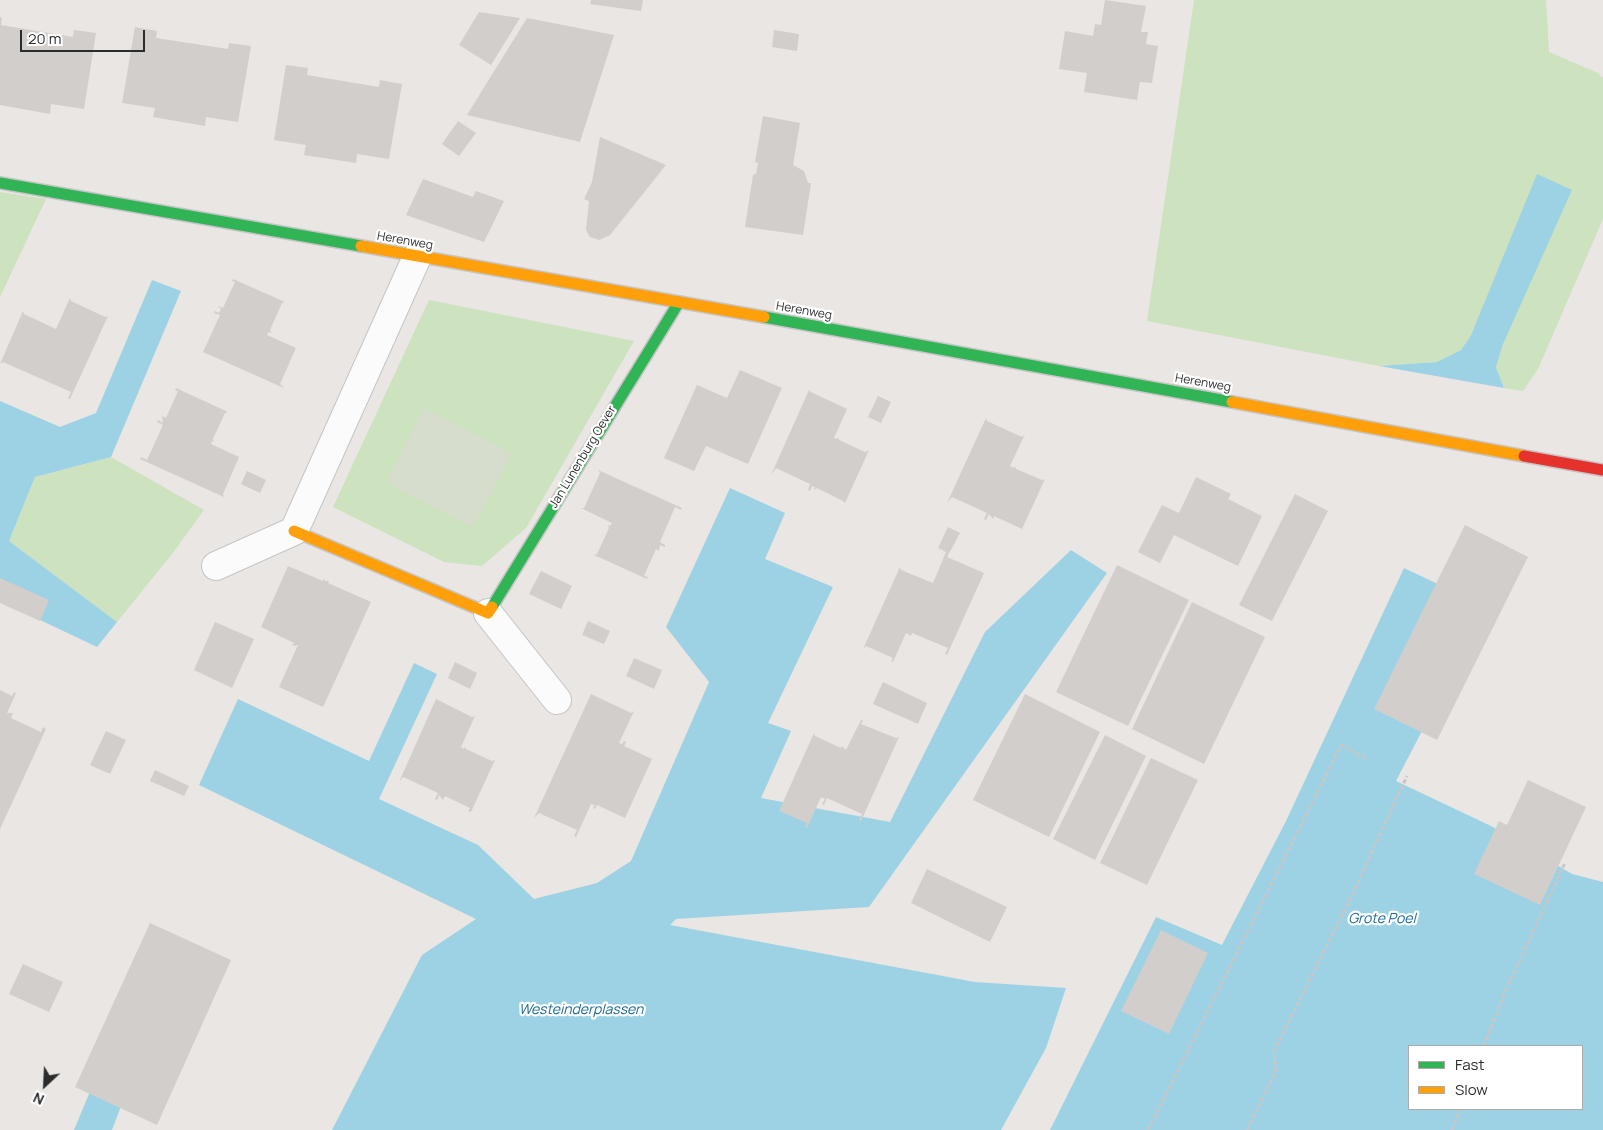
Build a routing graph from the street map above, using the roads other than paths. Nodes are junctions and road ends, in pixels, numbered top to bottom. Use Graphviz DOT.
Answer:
graph roads {
  1 [pos="0,182"];
  2 [pos="417,257"];
  3 [pos="678,302"];
  4 [pos="1603,470"];
  5 [pos="294,531"];
  6 [pos="216,566"];
  7 [pos="488,613"];
  8 [pos="557,700"];
  1 -- 2 [label="street, Herenweg"];
  2 -- 3 [label="street, Herenweg"];
  2 -- 5 [label="street"];
  3 -- 4 [label="street, Herenweg"];
  3 -- 7 [label="street, Jan Lunenburg Oever"];
  5 -- 6 [label="street"];
  5 -- 7 [label="street"];
  7 -- 8 [label="street"];
}
